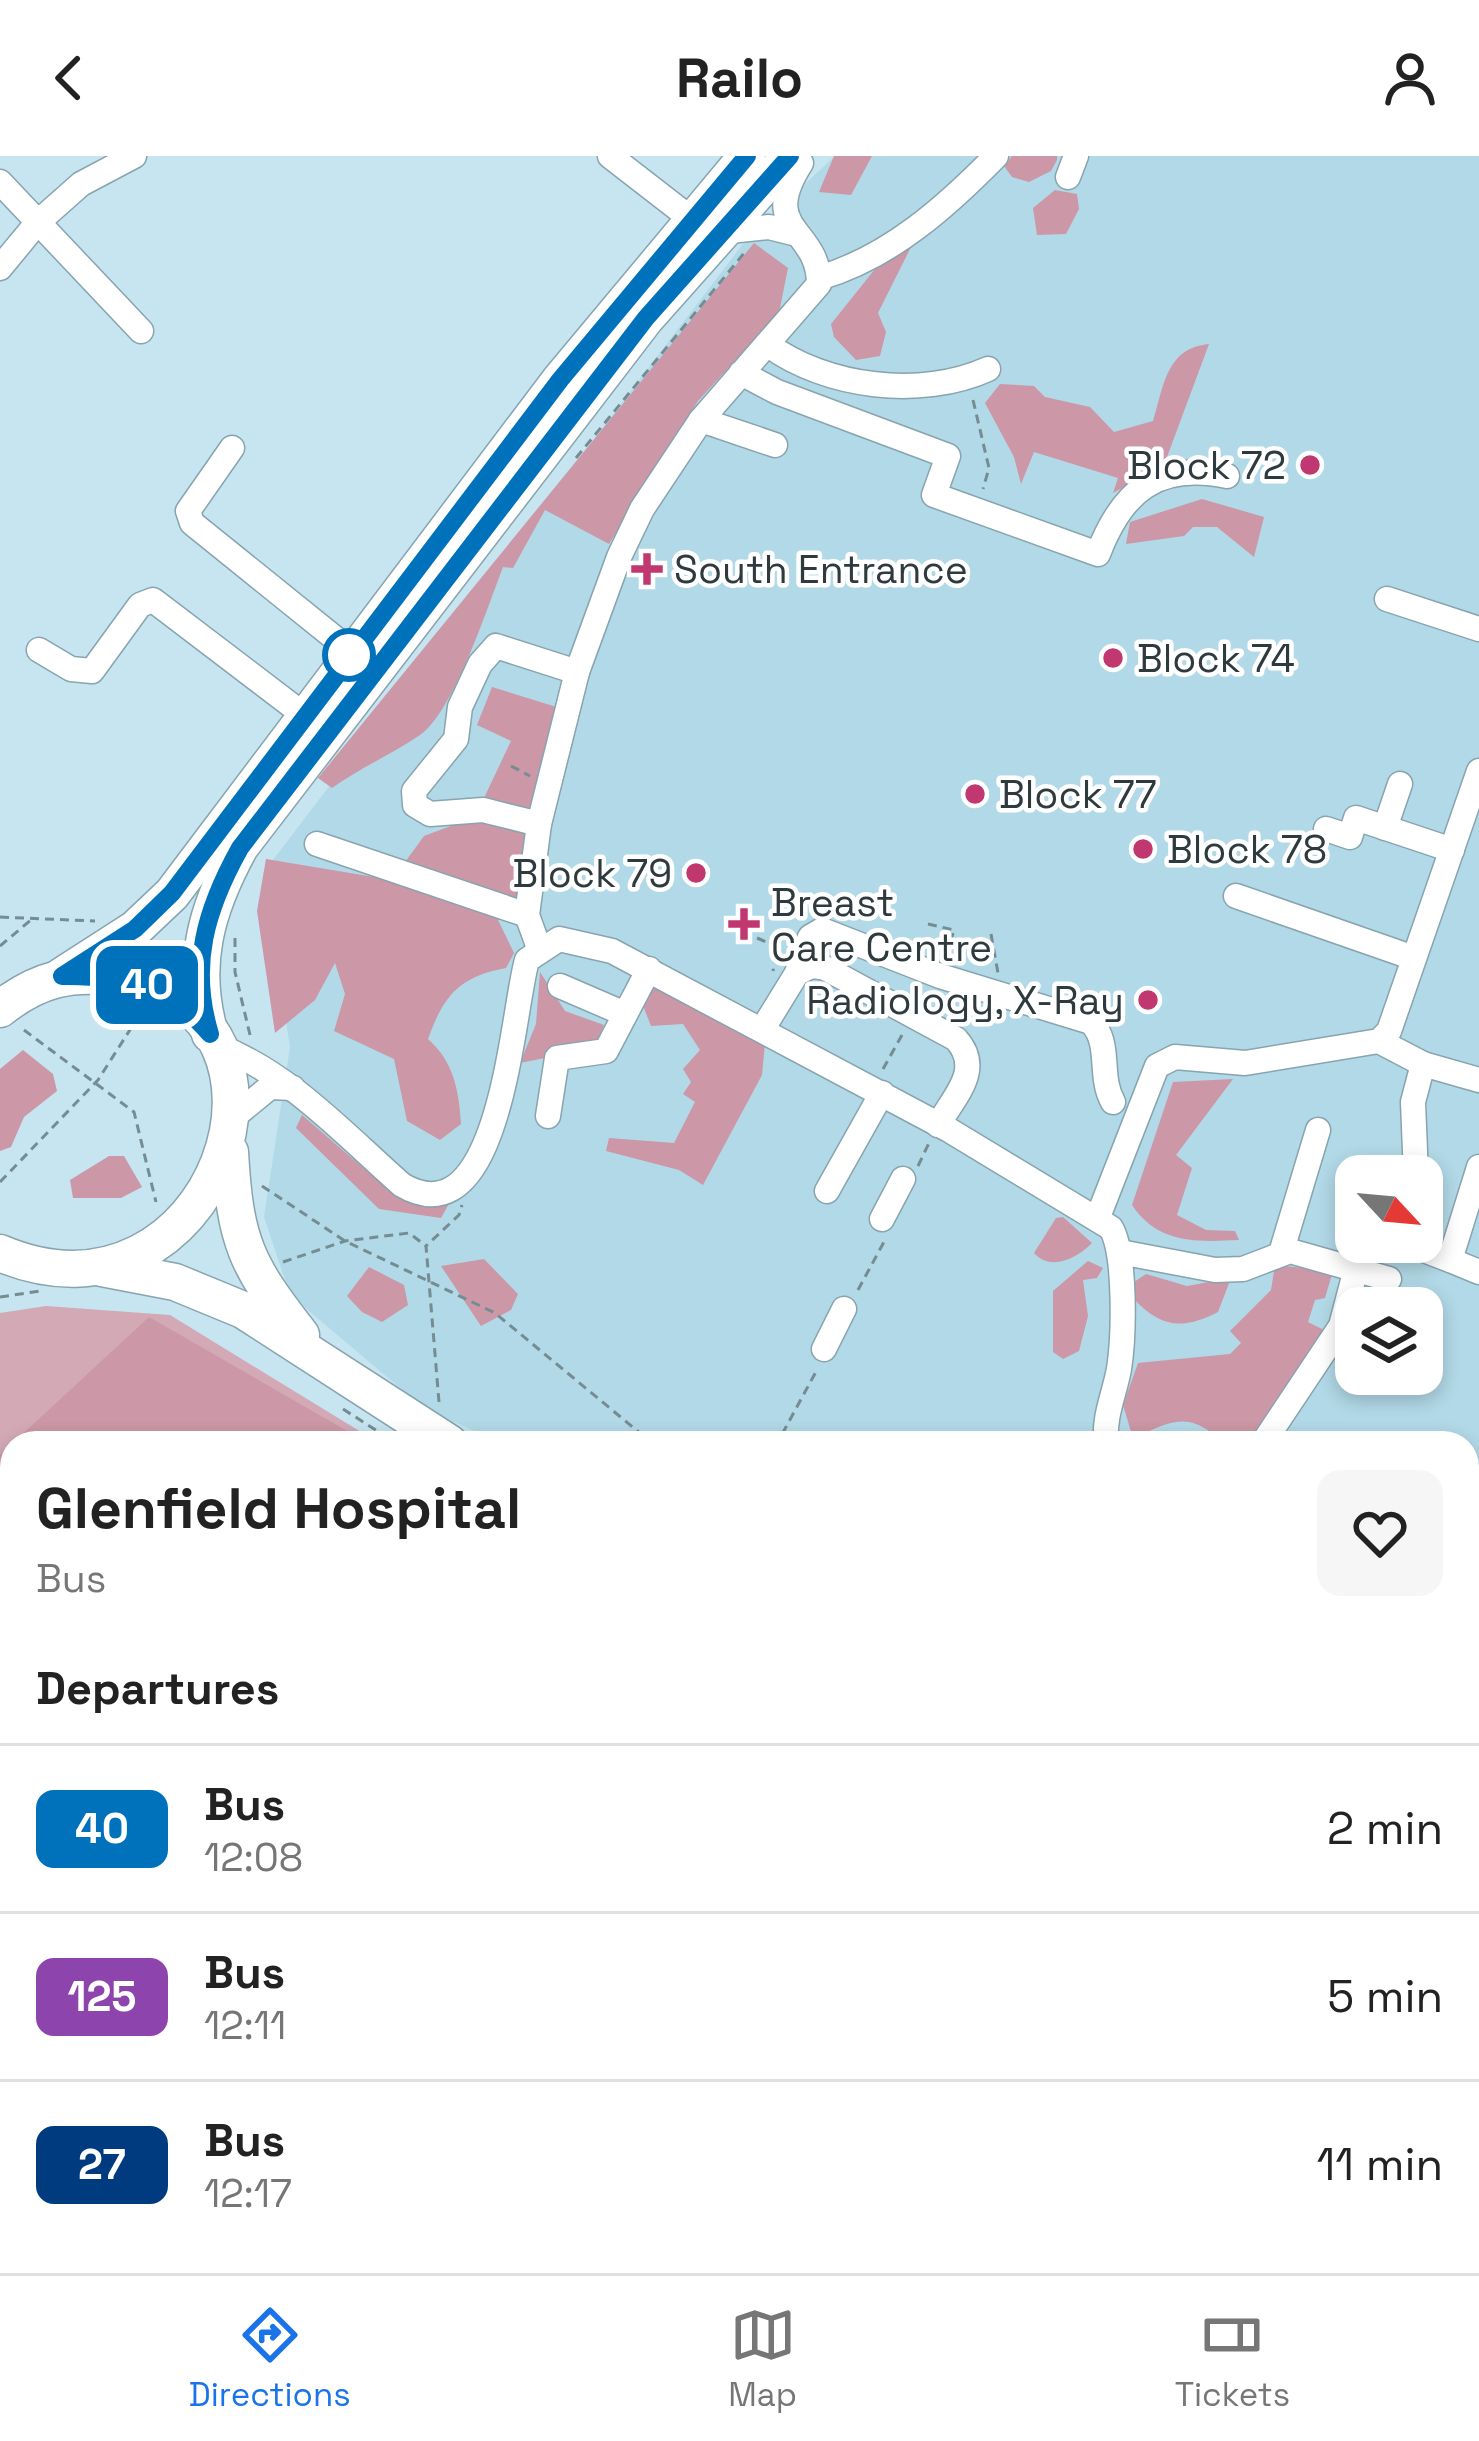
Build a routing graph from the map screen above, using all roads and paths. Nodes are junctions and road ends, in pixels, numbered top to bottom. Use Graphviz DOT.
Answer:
graph roads {
  1 [pos="134,156"];
  2 [pos="610,156"];
  3 [pos="747,156"];
  4 [pos="790,156"];
  5 [pos="805,156"];
  6 [pos="996,156"];
  7 [pos="0,182"];
  8 [pos="37,223"];
  9 [pos="705,225"];
  10 [pos="793,233"];
  11 [pos="0,268"];
  12 [pos="819,278"];
  13 [pos="141,331"];
  14 [pos="767,344"];
  15 [pos="988,369"];
  16 [pos="741,373"];
  17 [pos="701,421"];
  18 [pos="776,445"];
  19 [pos="232,448"];
  20 [pos="1228,476"];
  21 [pos="978,502"];
  22 [pos="1387,599"];
  23 [pos="1479,629"];
  24 [pos="39,650"];
  25 [pos="352,652"];
  26 [pos="577,672"];
  27 [pos="304,715"];
  28 [pos="1479,771"];
  29 [pos="1400,784"];
  30 [pos="539,824"];
  31 [pos="1470,824"];
  32 [pos="1385,828"];
  33 [pos="1326,829"];
  34 [pos="317,844"];
  35 [pos="1451,850"];
  36 [pos="1236,896"];
  37 [pos="527,915"];
  38 [pos="0,917"];
  39 [pos="757,938"];
  40 [pos="0,946"];
  41 [pos="539,948"];
  42 [pos="1414,958"];
  43 [pos="791,967"];
  44 [pos="649,970"];
  45 [pos="0,973"];
  46 [pos="56,977"];
  47 [pos="560,986"];
  48 [pos="159,991"];
  49 [pos="625,1014"];
  50 [pos="7,1016"];
  51 [pos="762,1030"];
  52 [pos="214,1040"];
  53 [pos="1379,1041"];
  54 [pos="1424,1064"];
  55 [pos="98,1080"];
  56 [pos="1479,1081"];
  57 [pos="293,1088"];
  58 [pos="875,1090"];
  59 [pos="1102,1095"];
  60 [pos="548,1116"];
  61 [pos="938,1125"];
  62 [pos="230,1130"];
  63 [pos="1318,1130"];
  64 [pos="1415,1155"];
  65 [pos="476,1164"];
  66 [pos="1479,1167"];
  67 [pos="250,1178"];
  68 [pos="907,1180"];
  69 [pos="0,1182"];
  70 [pos="827,1191"];
  71 [pos="1098,1217"];
  72 [pos="884,1228"];
  73 [pos="345,1241"];
  74 [pos="160,1242"];
  75 [pos="426,1246"];
  76 [pos="1120,1252"];
  77 [pos="0,1253"];
  78 [pos="1281,1253"];
  79 [pos="1443,1257"];
  80 [pos="1450,1260"];
  81 [pos="269,1266"];
  82 [pos="99,1268"];
  83 [pos="1357,1269"];
  84 [pos="1479,1272"];
  85 [pos="430,1279"];
  86 [pos="1389,1279"];
  87 [pos="850,1301"];
  88 [pos="314,1352"];
  89 [pos="824,1352"];
  90 [pos="1106,1401"];
  91 [pos="431,1431"];
  92 [pos="445,1431"];
  93 [pos="638,1431"];
  94 [pos="784,1431"];
  95 [pos="1090,1431"];
  96 [pos="1106,1431"];
  97 [pos="1271,1431"];
  1 -- 8 [label="street"];
  2 -- 9 [label="street"];
  3 -- 9 [label="highway"];
  4 -- 9 [label="highway"];
  5 -- 10 [label="street"];
  6 -- 12 [label="street"];
  7 -- 8 [label="street"];
  8 -- 11 [label="street"];
  8 -- 13 [label="street"];
  9 -- 10 [label="street"];
  9 -- 25 [label="highway"];
  9 -- 52 [label="highway"];
  10 -- 12 [label="street"];
  12 -- 14 [label="street"];
  14 -- 15 [label="street"];
  14 -- 16 [label="street"];
  15 -- 21 [label="path"];
  16 -- 17 [label="street"];
  16 -- 20 [label="street"];
  17 -- 18 [label="street"];
  17 -- 26 [label="street"];
  19 -- 25 [label="street"];
  22 -- 23 [label="street"];
  24 -- 27 [label="street"];
  25 -- 27 [label="highway"];
  26 -- 30 [label="street"];
  26 -- 30 [label="street"];
  27 -- 46 [label="highway"];
  28 -- 31 [label="street"];
  29 -- 32 [label="street"];
  30 -- 37 [label="street"];
  31 -- 35 [label="street"];
  32 -- 33 [label="street"];
  32 -- 35 [label="street"];
  34 -- 37 [label="street"];
  35 -- 42 [label="street"];
  36 -- 42 [label="street"];
  37 -- 41 [label="street"];
  38 -- 40 [label="path"];
  39 -- 43 [label="path"];
  41 -- 44 [label="street"];
  41 -- 65 [label="street"];
  42 -- 53 [label="street"];
  43 -- 51 [label="street"];
  43 -- 59 [label="street"];
  43 -- 61 [label="street"];
  44 -- 49 [label="street"];
  44 -- 51 [label="street"];
  45 -- 46 [label="highway"];
  46 -- 48 [label="highway"];
  46 -- 50 [label="highway"];
  47 -- 49 [label="street"];
  48 -- 52 [label="highway"];
  48 -- 55 [label="path"];
  49 -- 60 [label="street"];
  50 -- 55 [label="path"];
  51 -- 58 [label="street"];
  52 -- 57 [label="street"];
  52 -- 62 [label="highway"];
  53 -- 54 [label="street"];
  53 -- 71 [label="street"];
  54 -- 56 [label="street"];
  54 -- 64 [label="street"];
  55 -- 69 [label="path"];
  55 -- 74 [label="path"];
  57 -- 62 [label="street"];
  57 -- 65 [label="street"];
  58 -- 61 [label="street"];
  58 -- 70 [label="street"];
  61 -- 68 [label="path"];
  61 -- 71 [label="street"];
  62 -- 74 [label="highway"];
  62 -- 88 [label="highway"];
  63 -- 78 [label="street"];
  65 -- 75 [label="path"];
  66 -- 80 [label="street"];
  67 -- 73 [label="path"];
  68 -- 72 [label="street"];
  71 -- 76 [label="street"];
  72 -- 87 [label="path"];
  73 -- 75 [label="path"];
  73 -- 81 [label="path"];
  73 -- 85 [label="path"];
  74 -- 82 [label="highway"];
  75 -- 85 [label="path"];
  76 -- 78 [label="street"];
  76 -- 90 [label="street"];
  77 -- 82 [label="highway"];
  78 -- 83 [label="street"];
  79 -- 80 [label="street"];
  80 -- 84 [label="street"];
  82 -- 88 [label="highway"];
  83 -- 86 [label="street"];
  83 -- 97 [label="street"];
  85 -- 92 [label="path"];
  85 -- 93 [label="path"];
  87 -- 89 [label="street"];
  88 -- 91 [label="highway"];
  89 -- 94 [label="path"];
  90 -- 95 [label="street"];
  90 -- 96 [label="street"];
}
